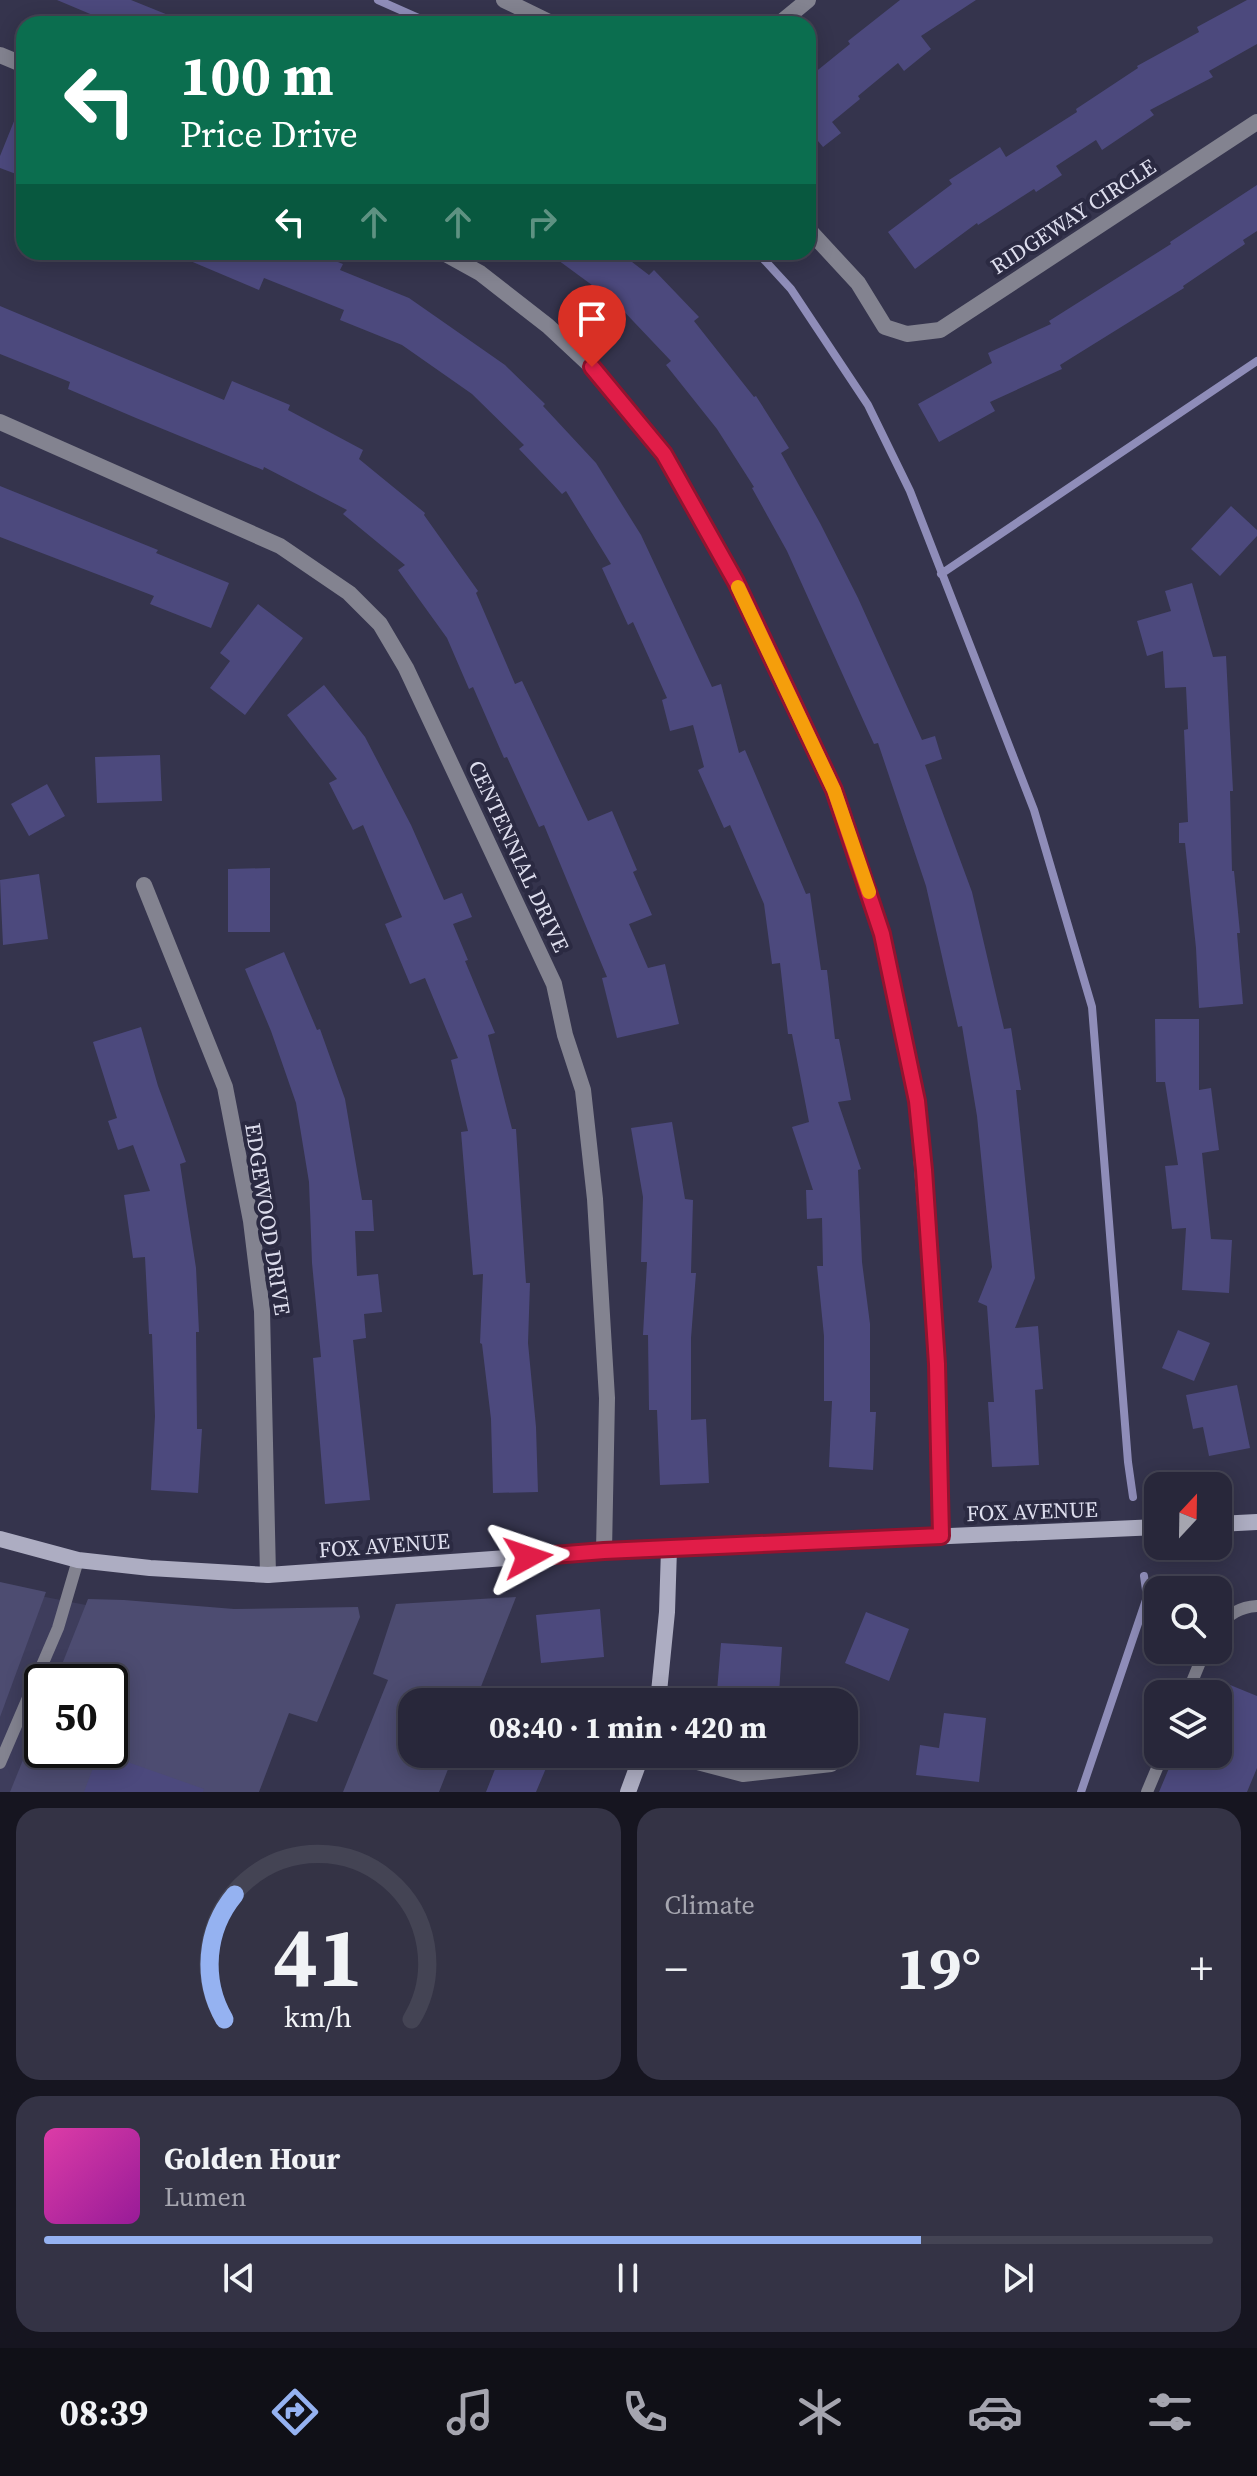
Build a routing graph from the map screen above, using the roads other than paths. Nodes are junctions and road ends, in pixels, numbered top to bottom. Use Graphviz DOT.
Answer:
graph roads {
  1 [pos="504,0"];
  2 [pos="808,0"];
  3 [pos="537,16"];
  4 [pos="789,16"];
  5 [pos="1257,122"];
  6 [pos="816,238"];
  7 [pos="456,260"];
  8 [pos="0,422"];
  9 [pos="144,885"];
  10 [pos="1257,1522"];
  11 [pos="1232,1523"];
  12 [pos="1144,1528"];
  13 [pos="941,1536"];
  14 [pos="0,1539"];
  15 [pos="669,1549"];
  16 [pos="604,1551"];
  17 [pos="78,1560"];
  18 [pos="268,1575"];
  19 [pos="1257,1606"];
  20 [pos="1232,1614"];
  21 [pos="659,1688"];
  22 [pos="0,1763"];
  23 [pos="637,1768"];
  24 [pos="720,1768"];
  25 [pos="796,1768"];
  26 [pos="1157,1768"];
  27 [pos="628,1792"];
  28 [pos="1147,1792"];
  1 -- 3 [label="street"];
  2 -- 4 [label="street"];
  5 -- 6 [label="street, RIDGEWAY CIRCLE"];
  7 -- 13 [label="street"];
  8 -- 16 [label="street, CENTENNIAL DRIVE"];
  9 -- 18 [label="street, EDGEWOOD DRIVE"];
  10 -- 11 [label="main road"];
  12 -- 13 [label="main road, FOX AVENUE"];
  13 -- 15 [label="main road, FOX AVENUE"];
  14 -- 17 [label="main road, FOX AVENUE"];
  15 -- 16 [label="main road, FOX AVENUE"];
  15 -- 21 [label="main road"];
  16 -- 18 [label="main road, FOX AVENUE"];
  17 -- 18 [label="main road, FOX AVENUE"];
  17 -- 22 [label="lane"];
  19 -- 20 [label="lane"];
  23 -- 27 [label="main road"];
  24 -- 25 [label="street"];
  26 -- 28 [label="lane"];
}
